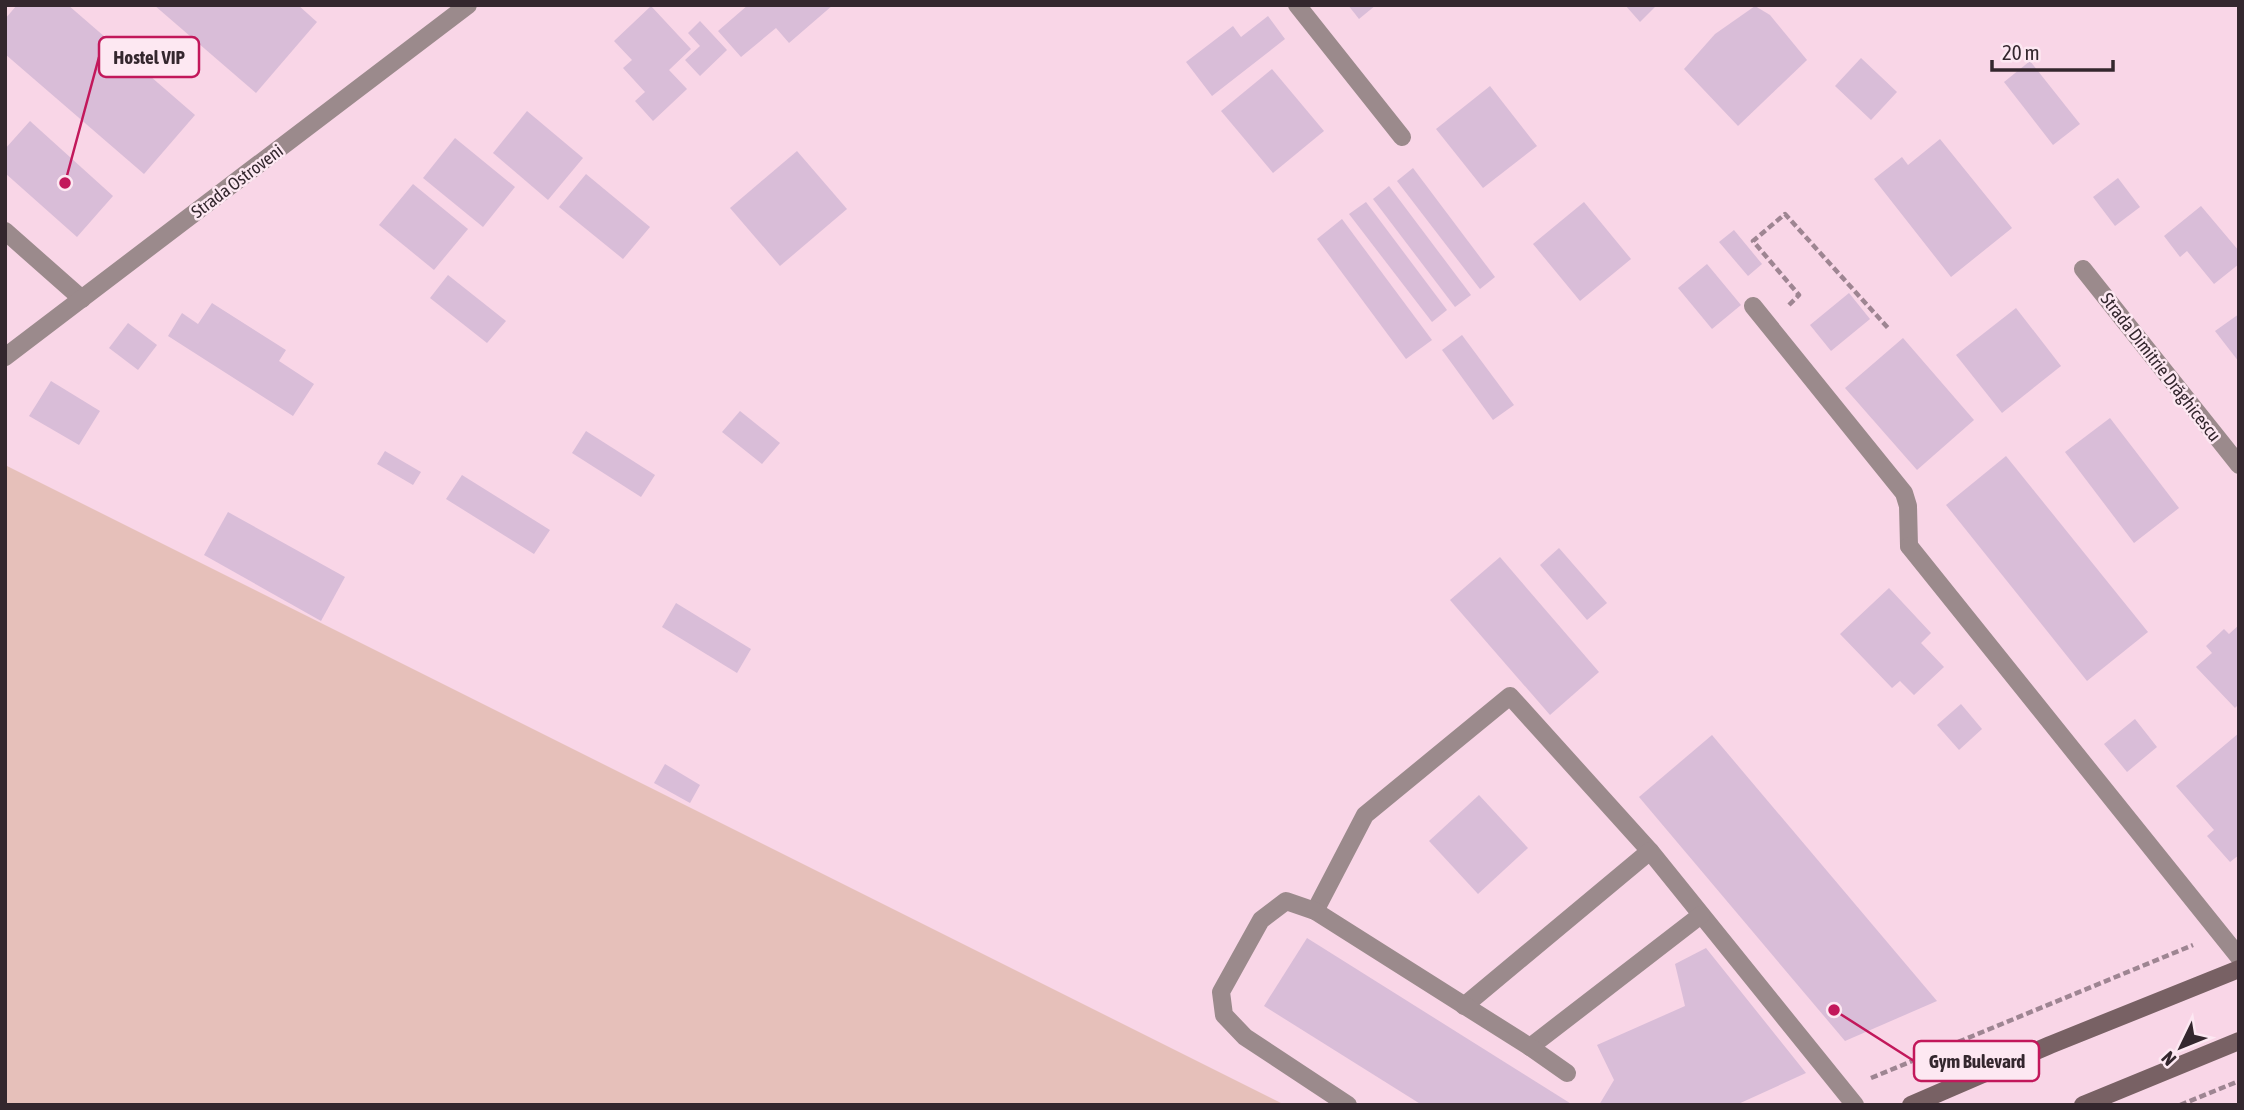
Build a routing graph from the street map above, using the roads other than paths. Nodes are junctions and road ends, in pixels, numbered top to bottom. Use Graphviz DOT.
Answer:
graph roads {
  1 [pos="468,5"];
  2 [pos="1297,5"];
  3 [pos="1402,137"];
  4 [pos="5,231"];
  5 [pos="2083,269"];
  6 [pos="82,299"];
  7 [pos="1753,306"];
  8 [pos="5,356"];
  9 [pos="2239,465"];
  10 [pos="1650,851"];
  11 [pos="1315,911"];
  12 [pos="1701,915"];
  13 [pos="2239,957"];
  14 [pos="2239,969"];
  15 [pos="1464,1006"];
  16 [pos="2239,1041"];
  17 [pos="1530,1047"];
  18 [pos="1567,1073"];
  19 [pos="1348,1105"];
  20 [pos="1855,1105"];
  21 [pos="1911,1105"];
  22 [pos="2083,1105"];
  1 -- 6 [label="street, Strada Ostroveni"];
  2 -- 3 [label="street"];
  4 -- 6 [label="street"];
  5 -- 9 [label="street, Strada Dimitrie Drăghicescu"];
  6 -- 8 [label="street, Strada Ostroveni"];
  7 -- 13 [label="street"];
  10 -- 11 [label="street"];
  10 -- 12 [label="street"];
  10 -- 15 [label="street"];
  11 -- 15 [label="street"];
  11 -- 19 [label="street"];
  12 -- 17 [label="street"];
  12 -- 20 [label="street"];
  14 -- 21 [label="main road"];
  15 -- 17 [label="street"];
  16 -- 22 [label="main road"];
  17 -- 18 [label="street"];
}
